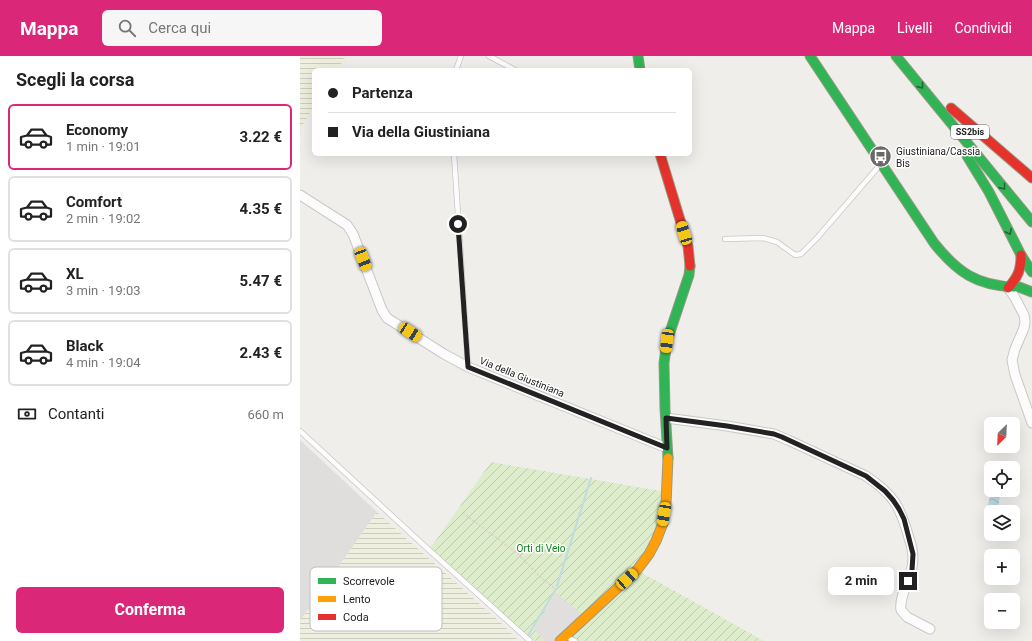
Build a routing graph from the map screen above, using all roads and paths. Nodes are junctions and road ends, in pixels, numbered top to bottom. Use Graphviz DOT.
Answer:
graph roads {
  1 [pos="461,56"];
  2 [pos="489,56"];
  3 [pos="638,56"];
  4 [pos="810,56"];
  5 [pos="896,56"];
  6 [pos="457,68"];
  7 [pos="511,68"];
  8 [pos="640,68"];
  9 [pos="938,107"];
  10 [pos="984,149"];
  11 [pos="454,156"];
  12 [pos="661,156"];
  13 [pos="882,164"];
  14 [pos="1032,178"];
  15 [pos="300,195"];
  16 [pos="1032,222"];
  17 [pos="725,239"];
  18 [pos="1022,255"];
  19 [pos="1032,272"];
  20 [pos="1032,284"];
  21 [pos="1019,287"];
  22 [pos="1008,288"];
  23 [pos="1032,292"];
  24 [pos="468,367"];
  25 [pos="666,418"];
  26 [pos="1032,423"];
  27 [pos="300,431"];
  28 [pos="667,448"];
  29 [pos="463,513"];
  30 [pos="556,589"];
  31 [pos="930,629"];
  32 [pos="563,638"];
  33 [pos="530,641"];
  34 [pos="575,641"];
  1 -- 6 [label="lane"];
  2 -- 7 [label="lane"];
  3 -- 8 [label="main road"];
  4 -- 13 [label="main road"];
  5 -- 9 [label="main road, SS2bis, one-way"];
  9 -- 16 [label="main road, SS2bis, one-way"];
  9 -- 18 [label="main road, one-way"];
  10 -- 14 [label="main road, SS2bis"];
  11 -- 24 [label="lane"];
  12 -- 25 [label="main road"];
  13 -- 17 [label="lane"];
  13 -- 22 [label="main road"];
  15 -- 24 [label="street, Via della Giustiniana"];
  18 -- 19 [label="main road"];
  18 -- 22 [label="main road"];
  20 -- 21 [label="main road"];
  21 -- 22 [label="main road"];
  21 -- 23 [label="main road"];
  22 -- 26 [label="street"];
  24 -- 28 [label="street, Via della Giustiniana"];
  25 -- 28 [label="main road"];
  25 -- 31 [label="street"];
  27 -- 33 [label="lane"];
  28 -- 32 [label="main road"];
  29 -- 30 [label="path"];
  32 -- 34 [label="lane"];
}
